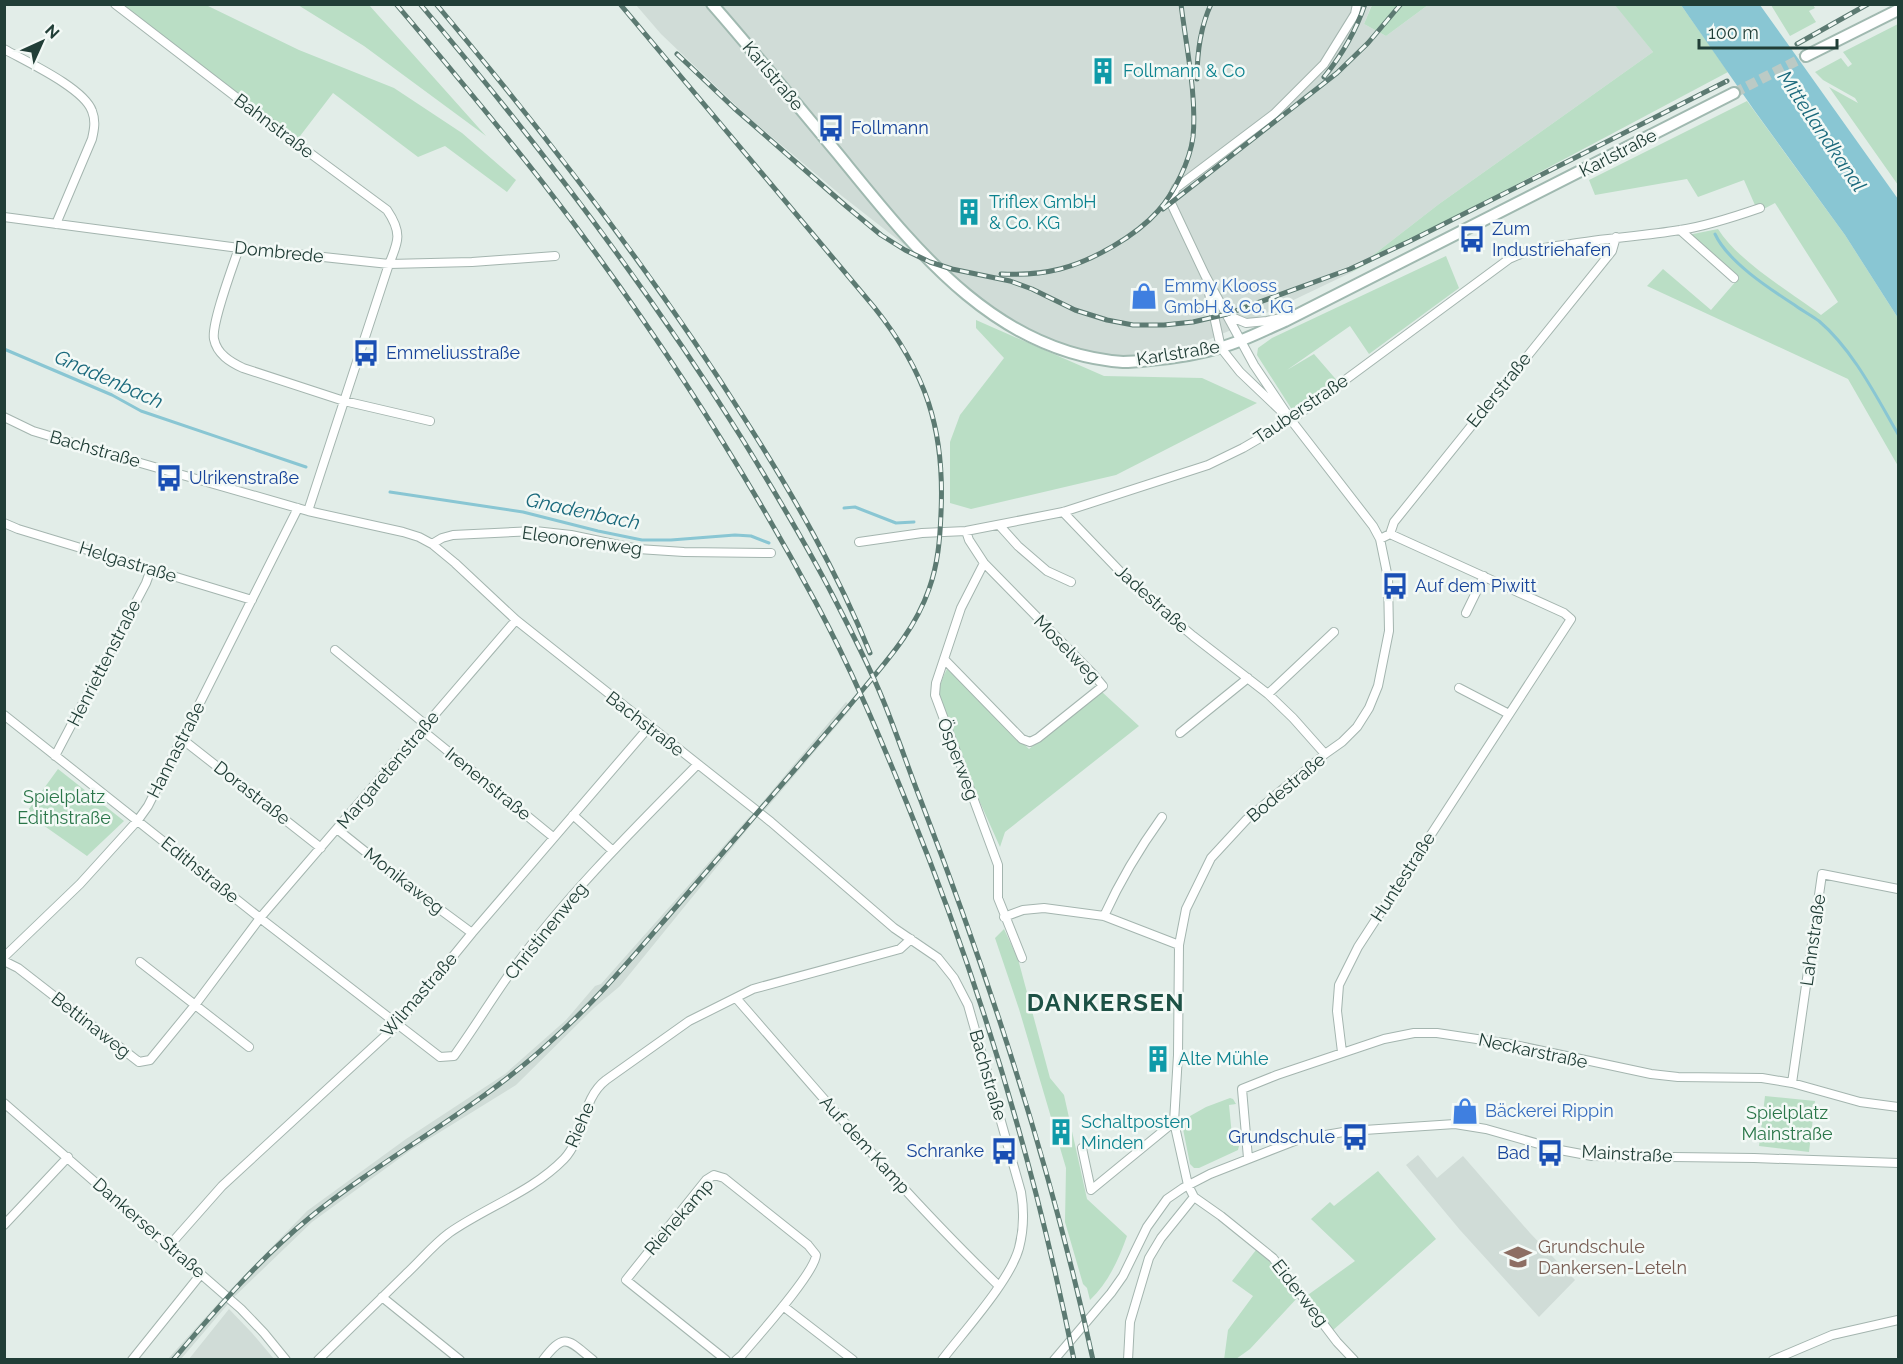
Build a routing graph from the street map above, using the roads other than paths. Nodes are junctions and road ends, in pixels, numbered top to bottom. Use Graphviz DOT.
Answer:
graph roads {
  1 [pos="115,4"];
  2 [pos="712,4"];
  3 [pos="1357,4"];
  4 [pos="1899,10"];
  5 [pos="4,49"];
  6 [pos="1806,56"];
  7 [pos="1734,93"];
  8 [pos="1760,208"];
  9 [pos="4,217"];
  10 [pos="56,224"];
  11 [pos="1680,230"];
  12 [pos="1616,237"];
  13 [pos="239,248"];
  14 [pos="555,256"];
  15 [pos="388,264"];
  16 [pos="1205,276"];
  17 [pos="1734,278"];
  18 [pos="1304,312"];
  19 [pos="1227,314"];
  20 [pos="1242,340"];
  21 [pos="1221,348"];
  22 [pos="344,401"];
  23 [pos="4,417"];
  24 [pos="1291,420"];
  25 [pos="430,421"];
  26 [pos="298,508"];
  27 [pos="308,511"];
  28 [pos="1064,512"];
  29 [pos="4,522"];
  30 [pos="1000,526"];
  31 [pos="966,531"];
  32 [pos="1390,534"];
  33 [pos="1380,539"];
  34 [pos="859,542"];
  35 [pos="432,544"];
  36 [pos="771,554"];
  37 [pos="984,563"];
  38 [pos="151,569"];
  39 [pos="1484,576"];
  40 [pos="1071,582"];
  41 [pos="252,600"];
  42 [pos="1466,613"];
  43 [pos="516,620"];
  44 [pos="1334,632"];
  45 [pos="335,650"];
  46 [pos="944,659"];
  47 [pos="1248,678"];
  48 [pos="1460,688"];
  49 [pos="1268,694"];
  50 [pos="1509,714"];
  51 [pos="4,715"];
  52 [pos="649,726"];
  53 [pos="424,727"];
  54 [pos="1180,733"];
  55 [pos="182,739"];
  56 [pos="1325,754"];
  57 [pos="55,756"];
  58 [pos="697,765"];
  59 [pos="573,815"];
  60 [pos="1162,818"];
  61 [pos="138,820"];
  62 [pos="337,829"];
  63 [pos="553,837"];
  64 [pos="321,848"];
  65 [pos="613,851"];
  66 [pos="1899,889"];
  67 [pos="1104,916"];
  68 [pos="1004,917"];
  69 [pos="260,918"];
  70 [pos="472,933"];
  71 [pos="911,939"];
  72 [pos="1179,945"];
  73 [pos="1022,958"];
  74 [pos="4,959"];
  75 [pos="140,962"];
  76 [pos="736,998"];
  77 [pos="195,1005"];
  78 [pos="397,1025"];
  79 [pos="249,1047"];
  80 [pos="1342,1052"];
  81 [pos="1792,1083"];
  82 [pos="4,1103"];
  83 [pos="1899,1107"];
  84 [pos="1174,1122"];
  85 [pos="1082,1148"];
  86 [pos="68,1157"];
  87 [pos="1248,1158"];
  88 [pos="1899,1163"];
  89 [pos="1188,1185"];
  90 [pos="1194,1197"];
  91 [pos="4,1225"];
  92 [pos="169,1246"];
  93 [pos="201,1274"];
  94 [pos="999,1286"];
  95 [pos="382,1297"];
  96 [pos="783,1306"];
  97 [pos="1899,1320"];
  98 [pos="450,1356"];
  99 [pos="132,1359"];
  100 [pos="286,1359"];
  101 [pos="318,1359"];
  102 [pos="460,1359"];
  103 [pos="543,1359"];
  104 [pos="593,1359"];
  105 [pos="726,1359"];
  106 [pos="736,1359"];
  107 [pos="853,1359"];
  108 [pos="942,1359"];
  109 [pos="1054,1359"];
  110 [pos="1128,1359"];
  111 [pos="1354,1359"];
  112 [pos="1773,1359"];
  1 -- 15 [label="street, Bahnstraße"];
  2 -- 21 [label="street, Karlstraße"];
  3 -- 16 [label="street"];
  4 -- 6 [label="street"];
  5 -- 10 [label="street"];
  7 -- 18 [label="street, Karlstraße"];
  8 -- 11 [label="street, Tauberstraße"];
  9 -- 10 [label="street, Dombrede"];
  10 -- 13 [label="street, Dombrede"];
  11 -- 12 [label="street, Tauberstraße"];
  11 -- 17 [label="street"];
  12 -- 24 [label="street, Tauberstraße"];
  12 -- 32 [label="street, Ederstraße"];
  13 -- 15 [label="street, Dombrede"];
  13 -- 22 [label="street"];
  14 -- 15 [label="street, Dombrede"];
  15 -- 22 [label="street"];
  16 -- 19 [label="street"];
  16 -- 21 [label="street"];
  18 -- 19 [label="street"];
  18 -- 20 [label="street, Karlstraße"];
  19 -- 20 [label="street"];
  20 -- 21 [label="street, Karlstraße"];
  20 -- 24 [label="street, Bodestraße"];
  21 -- 24 [label="street, Bodestraße"];
  22 -- 25 [label="street"];
  22 -- 27 [label="street"];
  23 -- 26 [label="street, Bachstraße"];
  24 -- 28 [label="street, Tauberstraße"];
  24 -- 33 [label="street, Bodestraße"];
  26 -- 27 [label="street, Bachstraße"];
  26 -- 41 [label="street, Hannastraße"];
  27 -- 35 [label="street, Bachstraße"];
  28 -- 30 [label="street, Tauberstraße"];
  28 -- 47 [label="street, Jadestraße"];
  29 -- 38 [label="street, Helgastraße"];
  30 -- 31 [label="street, Tauberstraße"];
  30 -- 40 [label="street"];
  31 -- 34 [label="street, Tauberstraße"];
  31 -- 37 [label="street, Moselweg"];
  32 -- 33 [label="street"];
  32 -- 39 [label="street"];
  33 -- 56 [label="street, Bodestraße"];
  35 -- 36 [label="street, Eleonorenweg"];
  35 -- 43 [label="street, Bachstraße"];
  37 -- 46 [label="street, Ösperweg"];
  37 -- 46 [label="street, Moselweg"];
  38 -- 41 [label="street, Helgastraße"];
  38 -- 57 [label="street, Henriettenstraße"];
  39 -- 42 [label="street"];
  39 -- 50 [label="street, Huntestraße"];
  41 -- 55 [label="street, Hannastraße"];
  43 -- 52 [label="street, Bachstraße"];
  43 -- 53 [label="street, Margaretenstraße"];
  44 -- 49 [label="street"];
  45 -- 53 [label="street, Irenenstraße"];
  46 -- 68 [label="street, Ösperweg"];
  47 -- 49 [label="street, Jadestraße"];
  47 -- 54 [label="street"];
  48 -- 50 [label="street"];
  49 -- 56 [label="street, Jadestraße"];
  50 -- 80 [label="street, Huntestraße"];
  51 -- 57 [label="street, Edithstraße"];
  52 -- 58 [label="street, Bachstraße"];
  52 -- 59 [label="street, Wilmastraße"];
  53 -- 62 [label="street, Margaretenstraße"];
  53 -- 63 [label="street, Irenenstraße"];
  55 -- 61 [label="street, Hannastraße"];
  55 -- 64 [label="street, Dorastraße"];
  56 -- 72 [label="street, Bodestraße"];
  57 -- 61 [label="street, Edithstraße"];
  58 -- 65 [label="street, Christinenweg"];
  58 -- 71 [label="street, Bachstraße"];
  59 -- 63 [label="street, Wilmastraße"];
  59 -- 65 [label="street"];
  60 -- 67 [label="street"];
  61 -- 69 [label="street, Edithstraße"];
  61 -- 74 [label="street, Hannastraße"];
  62 -- 64 [label="street, Margaretenstraße"];
  62 -- 70 [label="street, Monikaweg"];
  63 -- 70 [label="street, Wilmastraße"];
  64 -- 69 [label="street, Margaretenstraße"];
  65 -- 78 [label="street, Christinenweg"];
  66 -- 81 [label="street, Lahnstraße"];
  67 -- 68 [label="street"];
  67 -- 72 [label="street"];
  68 -- 73 [label="street, Ösperweg"];
  69 -- 77 [label="street, Bettinaweg"];
  69 -- 78 [label="street, Edithstraße"];
  70 -- 78 [label="street, Wilmastraße"];
  71 -- 76 [label="street, Riehe"];
  71 -- 94 [label="street, Bachstraße"];
  72 -- 84 [label="street, Bodestraße"];
  74 -- 77 [label="street, Bettinaweg"];
  75 -- 77 [label="street"];
  76 -- 94 [label="street, Auf dem Kamp"];
  76 -- 95 [label="street, Riehe"];
  77 -- 79 [label="street"];
  78 -- 92 [label="street, Wilmastraße"];
  80 -- 81 [label="street, Neckarstraße"];
  80 -- 87 [label="street, Neckarstraße"];
  81 -- 83 [label="street, Neckarstraße"];
  82 -- 86 [label="street, Dankerser Straße"];
  84 -- 85 [label="street"];
  84 -- 89 [label="street, Bodestraße"];
  86 -- 91 [label="street"];
  86 -- 92 [label="street, Dankerser Straße"];
  87 -- 88 [label="street, Mainstraße"];
  87 -- 89 [label="street, Mainstraße"];
  89 -- 90 [label="street, Eiderweg"];
  89 -- 109 [label="street, Mainstraße"];
  90 -- 110 [label="street"];
  90 -- 111 [label="street, Eiderweg"];
  92 -- 93 [label="street, Dankerser Straße"];
  93 -- 99 [label="street"];
  93 -- 100 [label="street, Dankerser Straße"];
  94 -- 108 [label="street"];
  95 -- 98 [label="street"];
  95 -- 101 [label="street, Riehe"];
  96 -- 105 [label="street, Riehekamp"];
  96 -- 106 [label="street, Riehekamp"];
  96 -- 107 [label="street"];
  97 -- 112 [label="street"];
  98 -- 102 [label="street"];
  103 -- 104 [label="street"];
}
